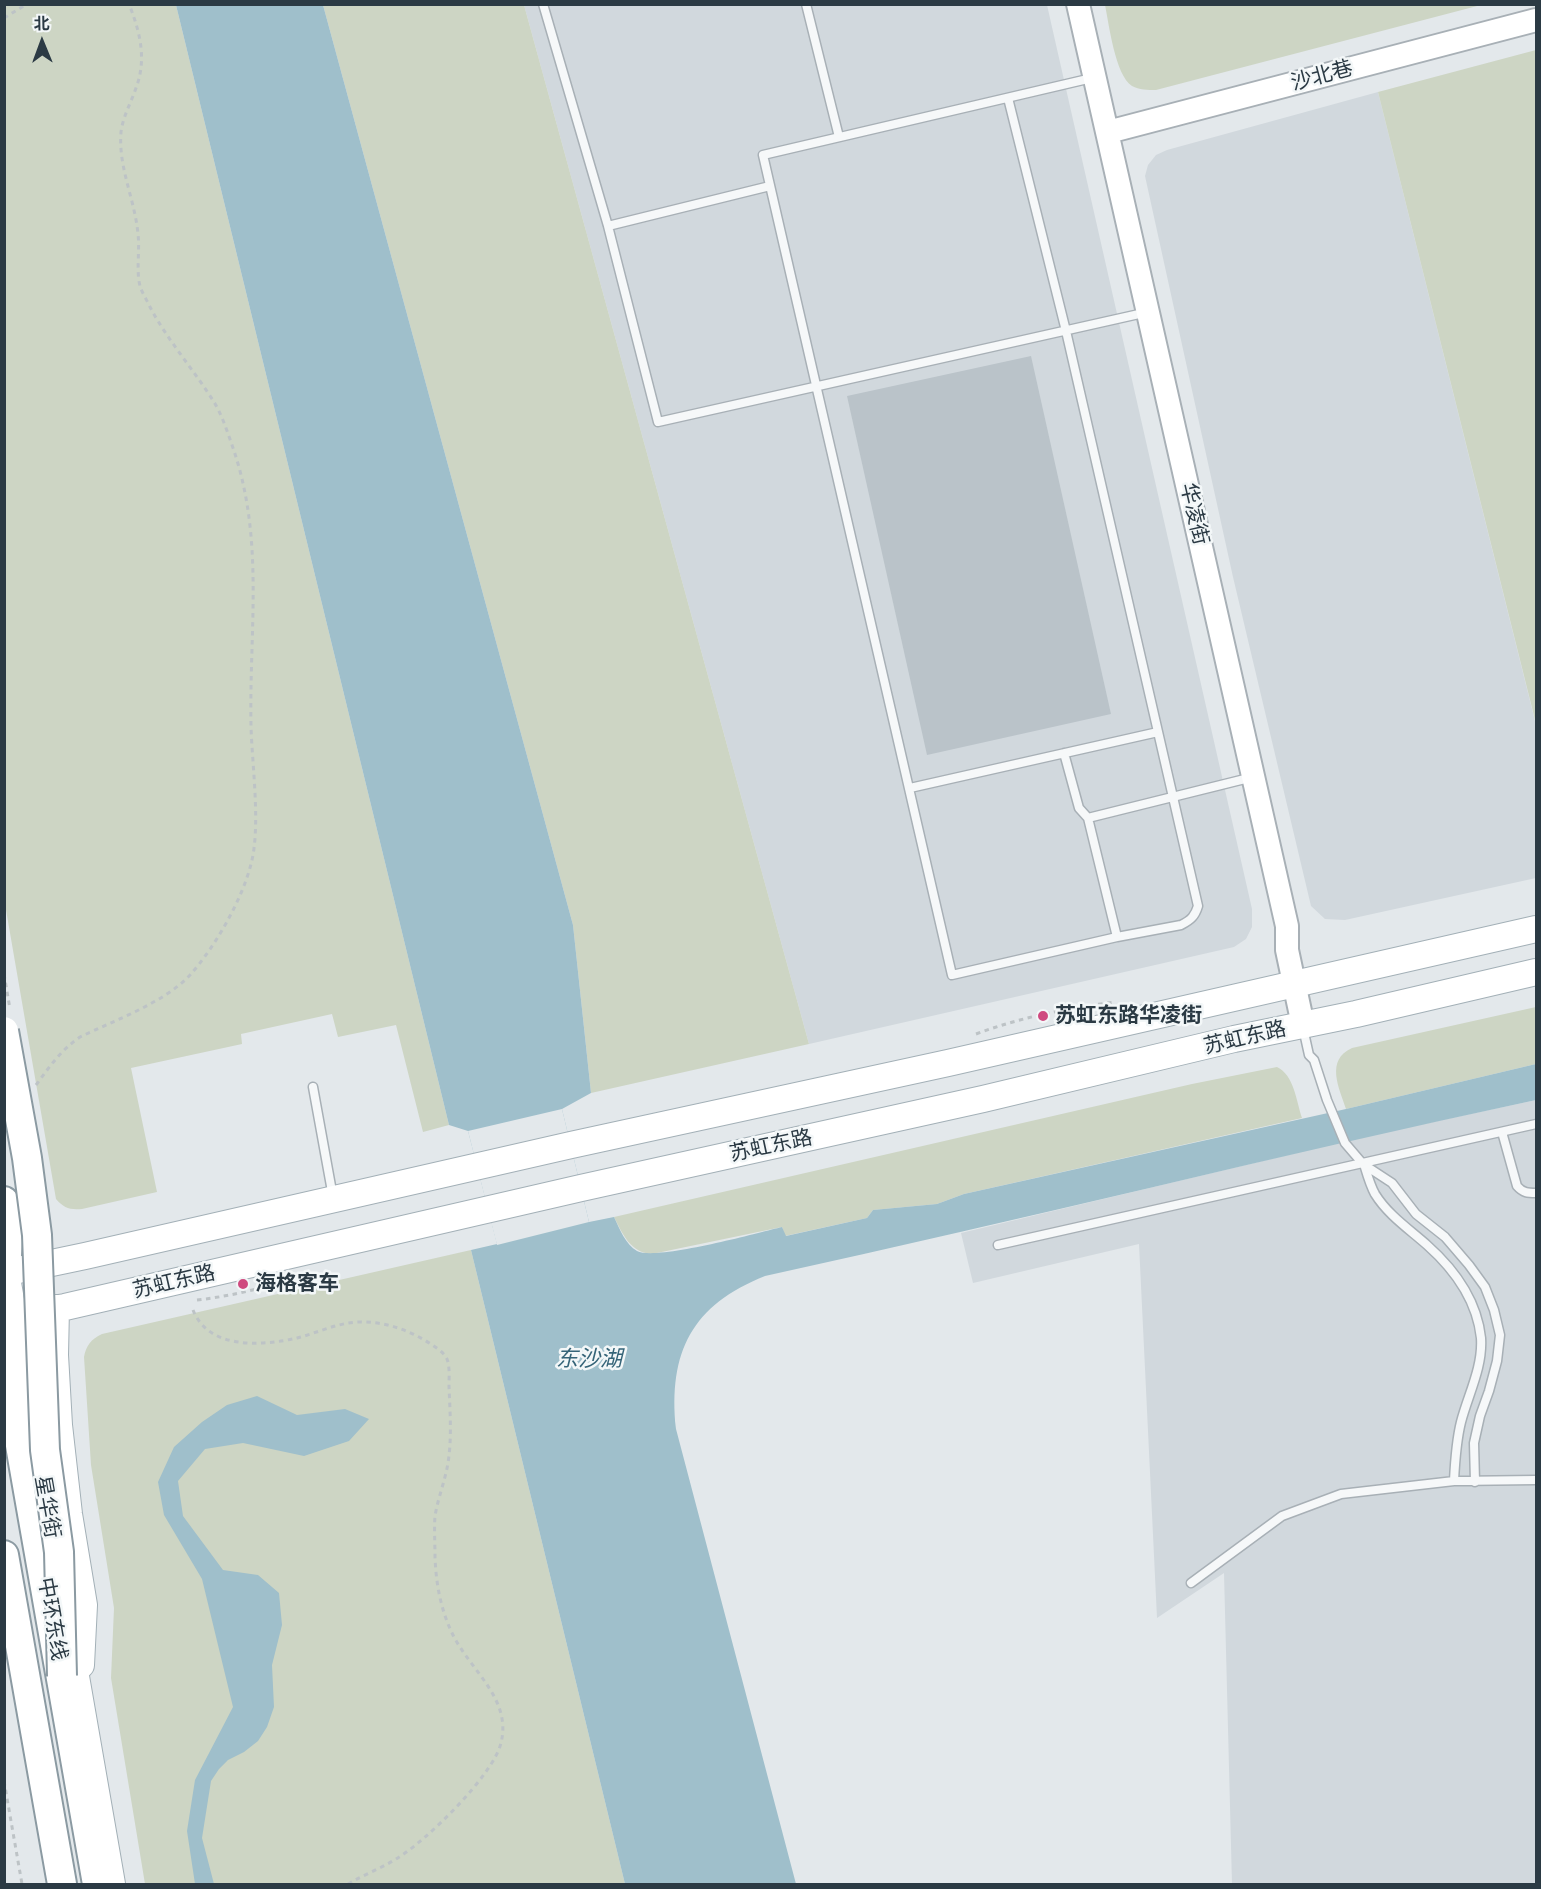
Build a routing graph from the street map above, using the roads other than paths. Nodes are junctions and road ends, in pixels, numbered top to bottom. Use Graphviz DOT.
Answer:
graph roads {
  1 [pos="543,4"];
  2 [pos="806,4"];
  3 [pos="1078,4"];
  4 [pos="1536,20"];
  5 [pos="1095,77"];
  6 [pos="1008,98"];
  7 [pos="1108,132"];
  8 [pos="839,137"];
  9 [pos="770,186"];
  10 [pos="608,226"];
  11 [pos="1149,312"];
  12 [pos="1066,332"];
  13 [pos="817,387"];
  14 [pos="1158,732"];
  15 [pos="1064,753"];
  16 [pos="1254,777"];
  17 [pos="910,788"];
  18 [pos="1172,796"];
  19 [pos="1088,818"];
  20 [pos="1536,929"];
  21 [pos="1117,937"];
  22 [pos="1536,972"];
  23 [pos="1294,984"];
  24 [pos="1303,1025"];
  25 [pos="4,1031"];
  26 [pos="313,1087"];
  27 [pos="1536,1124"];
  28 [pos="1502,1132"];
  29 [pos="1364,1164"];
  30 [pos="1536,1193"];
  31 [pos="333,1200"];
  32 [pos="4,1201"];
  33 [pos="998,1245"];
  34 [pos="5,1272"];
  35 [pos="56,1308"];
  36 [pos="9,1315"];
  37 [pos="4,1354"];
  38 [pos="1536,1480"];
  39 [pos="1454,1481"];
  40 [pos="1475,1482"];
  41 [pos="4,1555"];
  42 [pos="1191,1582"];
  43 [pos="4,1629"];
  44 [pos="4,1635"];
  45 [pos="26,1684"];
  46 [pos="71,1686"];
  47 [pos="49,1884"];
  48 [pos="62,1884"];
  49 [pos="98,1884"];
  50 [pos="112,1884"];
  1 -- 10 [label="lane"];
  2 -- 8 [label="lane"];
  3 -- 5 [label="street, 华凌街"];
  4 -- 7 [label="street, 沙北巷"];
  5 -- 6 [label="lane"];
  5 -- 7 [label="street, 华凌街"];
  6 -- 8 [label="lane"];
  6 -- 12 [label="lane"];
  7 -- 11 [label="street, 华凌街"];
  8 -- 9 [label="lane"];
  9 -- 10 [label="lane"];
  9 -- 13 [label="lane"];
  10 -- 13 [label="lane"];
  11 -- 12 [label="lane"];
  11 -- 16 [label="street, 华凌街"];
  12 -- 13 [label="lane"];
  12 -- 14 [label="lane"];
  13 -- 17 [label="lane"];
  14 -- 15 [label="lane"];
  14 -- 18 [label="lane"];
  15 -- 17 [label="lane"];
  15 -- 19 [label="lane"];
  16 -- 18 [label="lane"];
  16 -- 23 [label="street, 华凌街"];
  17 -- 21 [label="lane"];
  18 -- 19 [label="lane"];
  18 -- 21 [label="lane"];
  19 -- 21 [label="lane"];
  20 -- 23 [label="main road, 苏虹东路"];
  22 -- 24 [label="main road, 苏虹东路"];
  23 -- 24 [label="street, 华凌街"];
  23 -- 31 [label="main road, 苏虹东路"];
  24 -- 29 [label="lane"];
  24 -- 35 [label="main road, 苏虹东路"];
  25 -- 46 [label="highway, bridge"];
  26 -- 31 [label="lane"];
  27 -- 28 [label="lane"];
  28 -- 29 [label="lane"];
  28 -- 30 [label="lane"];
  29 -- 33 [label="lane"];
  29 -- 39 [label="lane"];
  29 -- 40 [label="lane"];
  31 -- 34 [label="main road, 苏虹东路"];
  32 -- 34 [label="highway"];
  34 -- 36 [label="main road, 星华街"];
  35 -- 36 [label="main road, 苏虹东路"];
  35 -- 46 [label="main road"];
  36 -- 46 [label="main road, 星华街"];
  37 -- 46 [label="highway, 中环东线, bridge"];
  38 -- 40 [label="lane"];
  39 -- 40 [label="lane"];
  39 -- 42 [label="lane"];
  41 -- 45 [label="highway, 中环东线"];
  43 -- 45 [label="highway"];
  44 -- 47 [label="main road"];
  45 -- 48 [label="highway, 中环东线"];
  46 -- 49 [label="highway, 中环东线"];
  46 -- 50 [label="main road, 星华街"];
}
